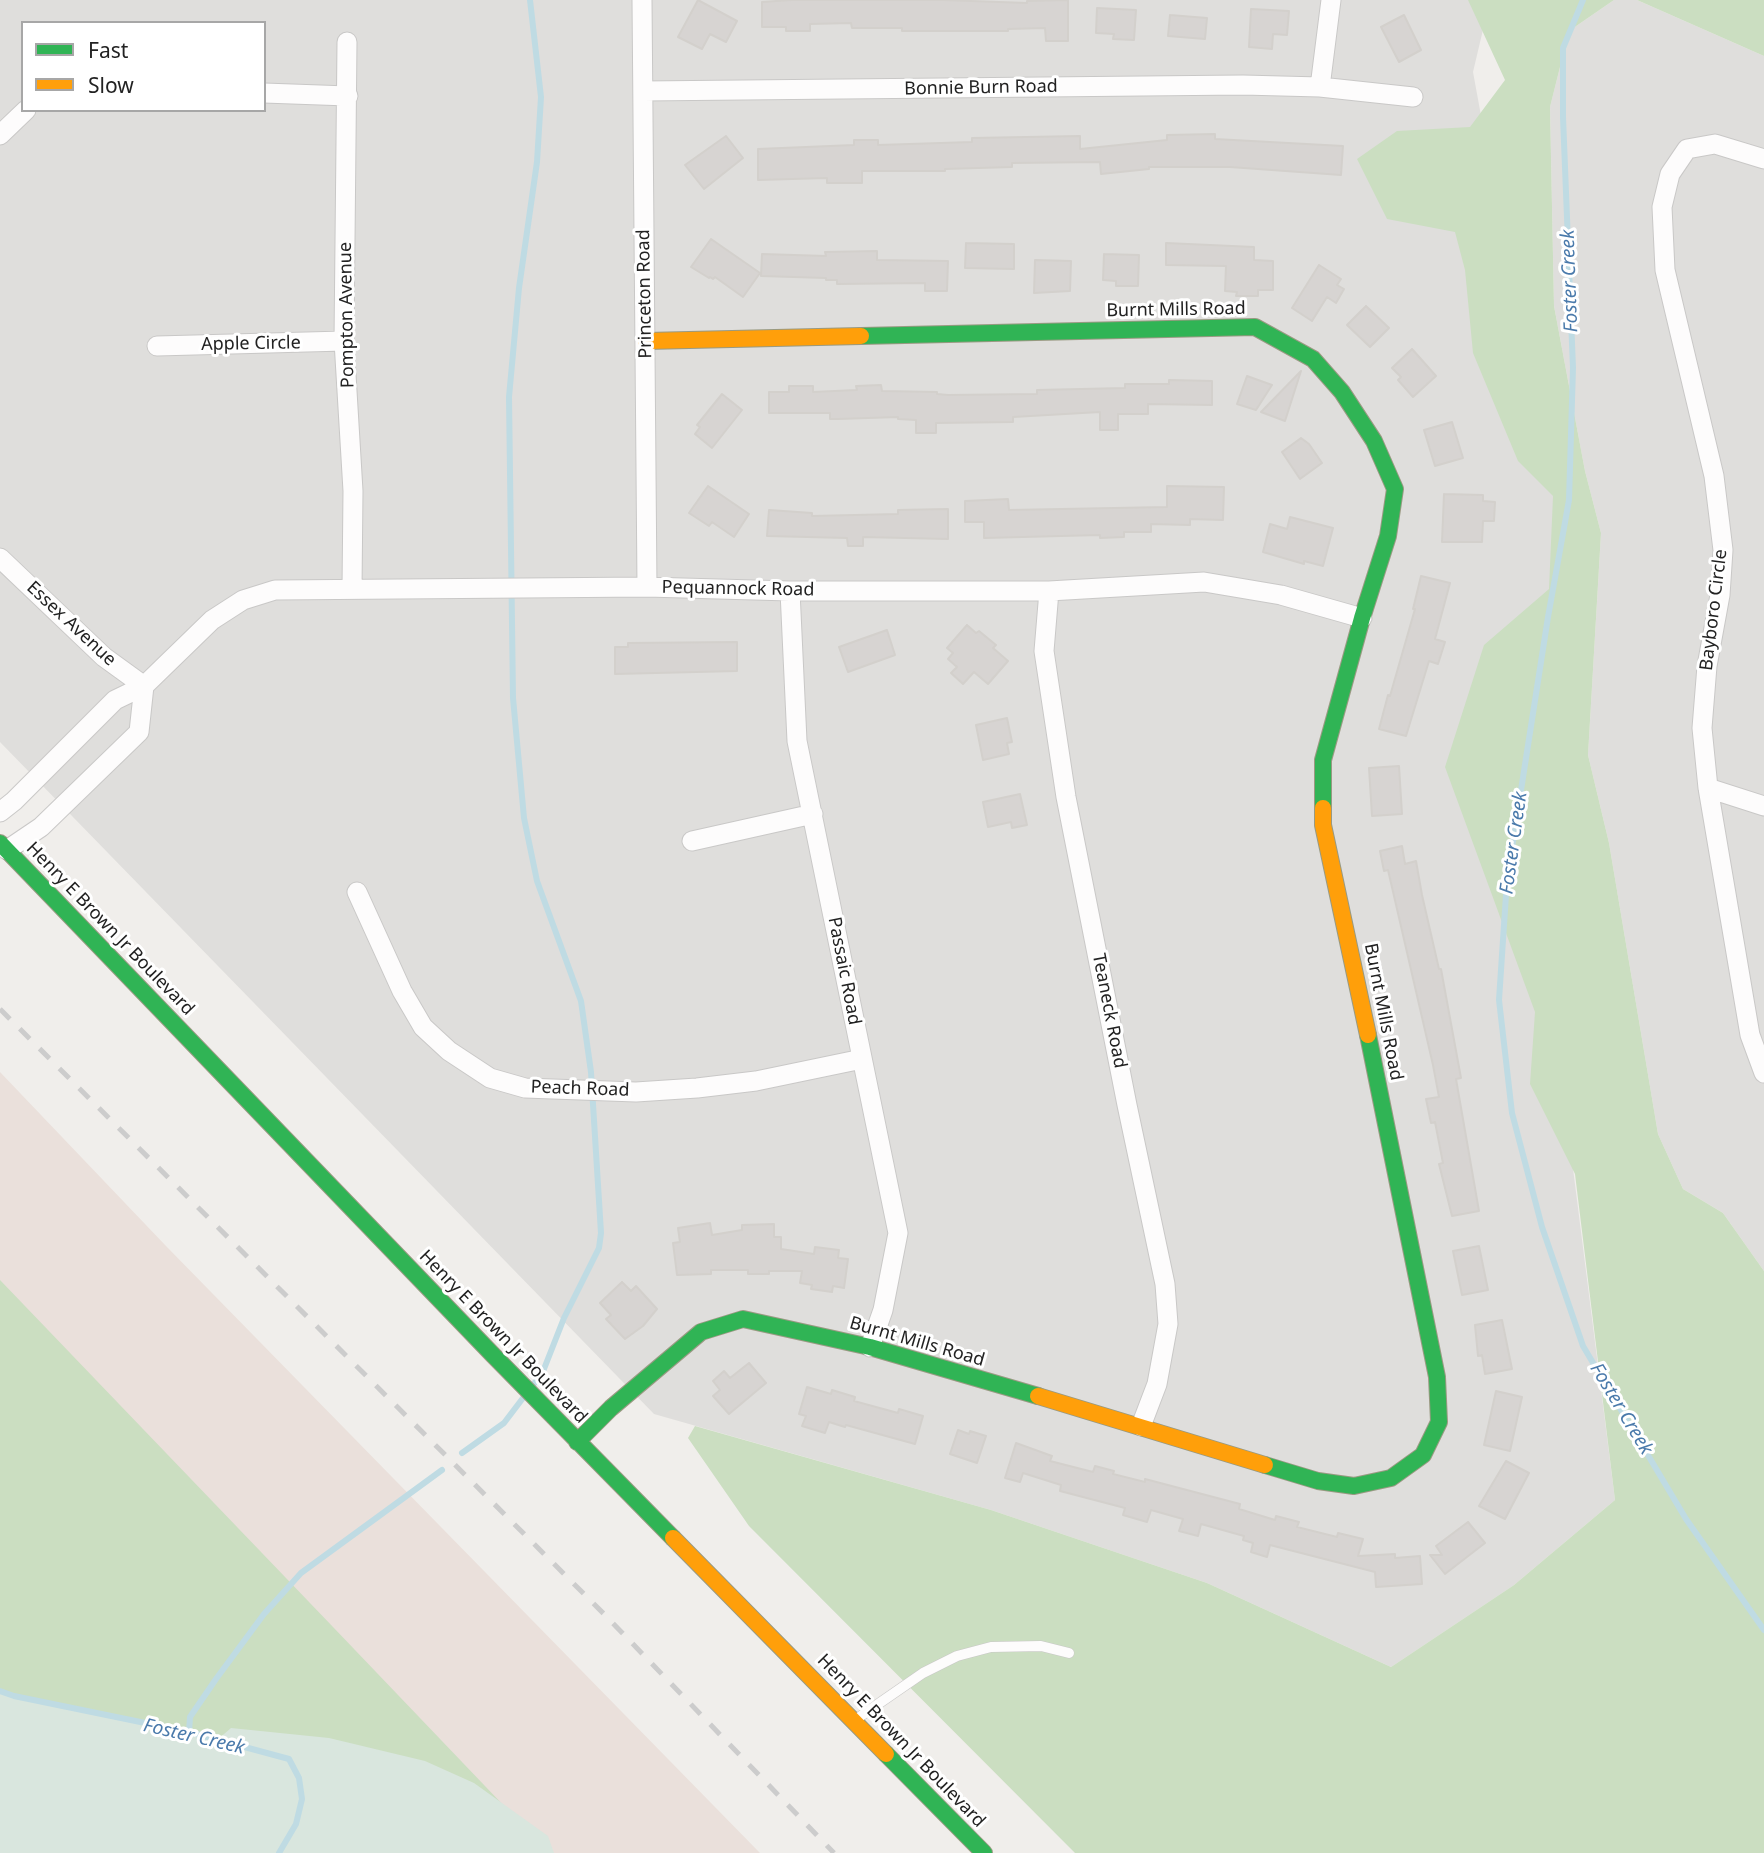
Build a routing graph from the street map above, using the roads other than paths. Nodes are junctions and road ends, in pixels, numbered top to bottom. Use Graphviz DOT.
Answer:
graph roads {
  1 [pos="642,0"];
  2 [pos="1331,0"];
  3 [pos="347,42"];
  4 [pos="1320,87"];
  5 [pos="643,91"];
  6 [pos="266,93"];
  7 [pos="348,96"];
  8 [pos="1413,97"];
  9 [pos="24,112"];
  10 [pos="0,135"];
  11 [pos="1764,159"];
  12 [pos="345,341"];
  13 [pos="646,341"];
  14 [pos="158,346"];
  15 [pos="0,558"];
  16 [pos="647,587"];
  17 [pos="352,589"];
  18 [pos="790,591"];
  19 [pos="1049,591"];
  20 [pos="1362,618"];
  21 [pos="144,686"];
  22 [pos="1708,788"];
  23 [pos="1764,806"];
  24 [pos="0,812"];
  25 [pos="813,814"];
  26 [pos="692,841"];
  27 [pos="4,847"];
  28 [pos="357,892"];
  29 [pos="862,1059"];
  30 [pos="1764,1073"];
  31 [pos="870,1347"];
  32 [pos="1141,1426"];
  33 [pos="578,1442"];
  34 [pos="1069,1653"];
  35 [pos="855,1720"];
  36 [pos="984,1853"];
  1 -- 5 [label="street, Princeton Road"];
  2 -- 4 [label="street"];
  3 -- 7 [label="street, Pompton Avenue"];
  4 -- 5 [label="street, Bonnie Burn Road"];
  4 -- 8 [label="street, Bonnie Burn Road"];
  5 -- 13 [label="street, Princeton Road"];
  6 -- 7 [label="street"];
  7 -- 12 [label="street, Pompton Avenue"];
  9 -- 10 [label="street"];
  11 -- 22 [label="street, Bayboro Circle"];
  12 -- 14 [label="street, Apple Circle"];
  12 -- 17 [label="street, Pompton Avenue"];
  13 -- 16 [label="street, Princeton Road"];
  13 -- 20 [label="street, Burnt Mills Road"];
  15 -- 21 [label="street, Essex Avenue"];
  16 -- 17 [label="street, Pequannock Road"];
  16 -- 18 [label="street, Pequannock Road"];
  17 -- 21 [label="street, Pequannock Road"];
  18 -- 19 [label="street, Pequannock Road"];
  18 -- 25 [label="street, Passaic Road"];
  19 -- 20 [label="street, Pequannock Road"];
  19 -- 32 [label="street, Teaneck Road"];
  20 -- 32 [label="street, Burnt Mills Road"];
  21 -- 24 [label="street, Pequannock Road"];
  21 -- 27 [label="street"];
  22 -- 23 [label="street"];
  22 -- 30 [label="street, Bayboro Circle"];
  25 -- 26 [label="street"];
  25 -- 29 [label="street, Passaic Road"];
  27 -- 33 [label="street, Henry E Brown Jr Boulevard"];
  28 -- 29 [label="street, Peach Road"];
  29 -- 31 [label="street, Passaic Road"];
  31 -- 32 [label="street, Burnt Mills Road"];
  31 -- 33 [label="street, Burnt Mills Road"];
  33 -- 35 [label="street, Henry E Brown Jr Boulevard"];
  34 -- 35 [label="lane"];
  35 -- 36 [label="street, Henry E Brown Jr Boulevard"];
}
